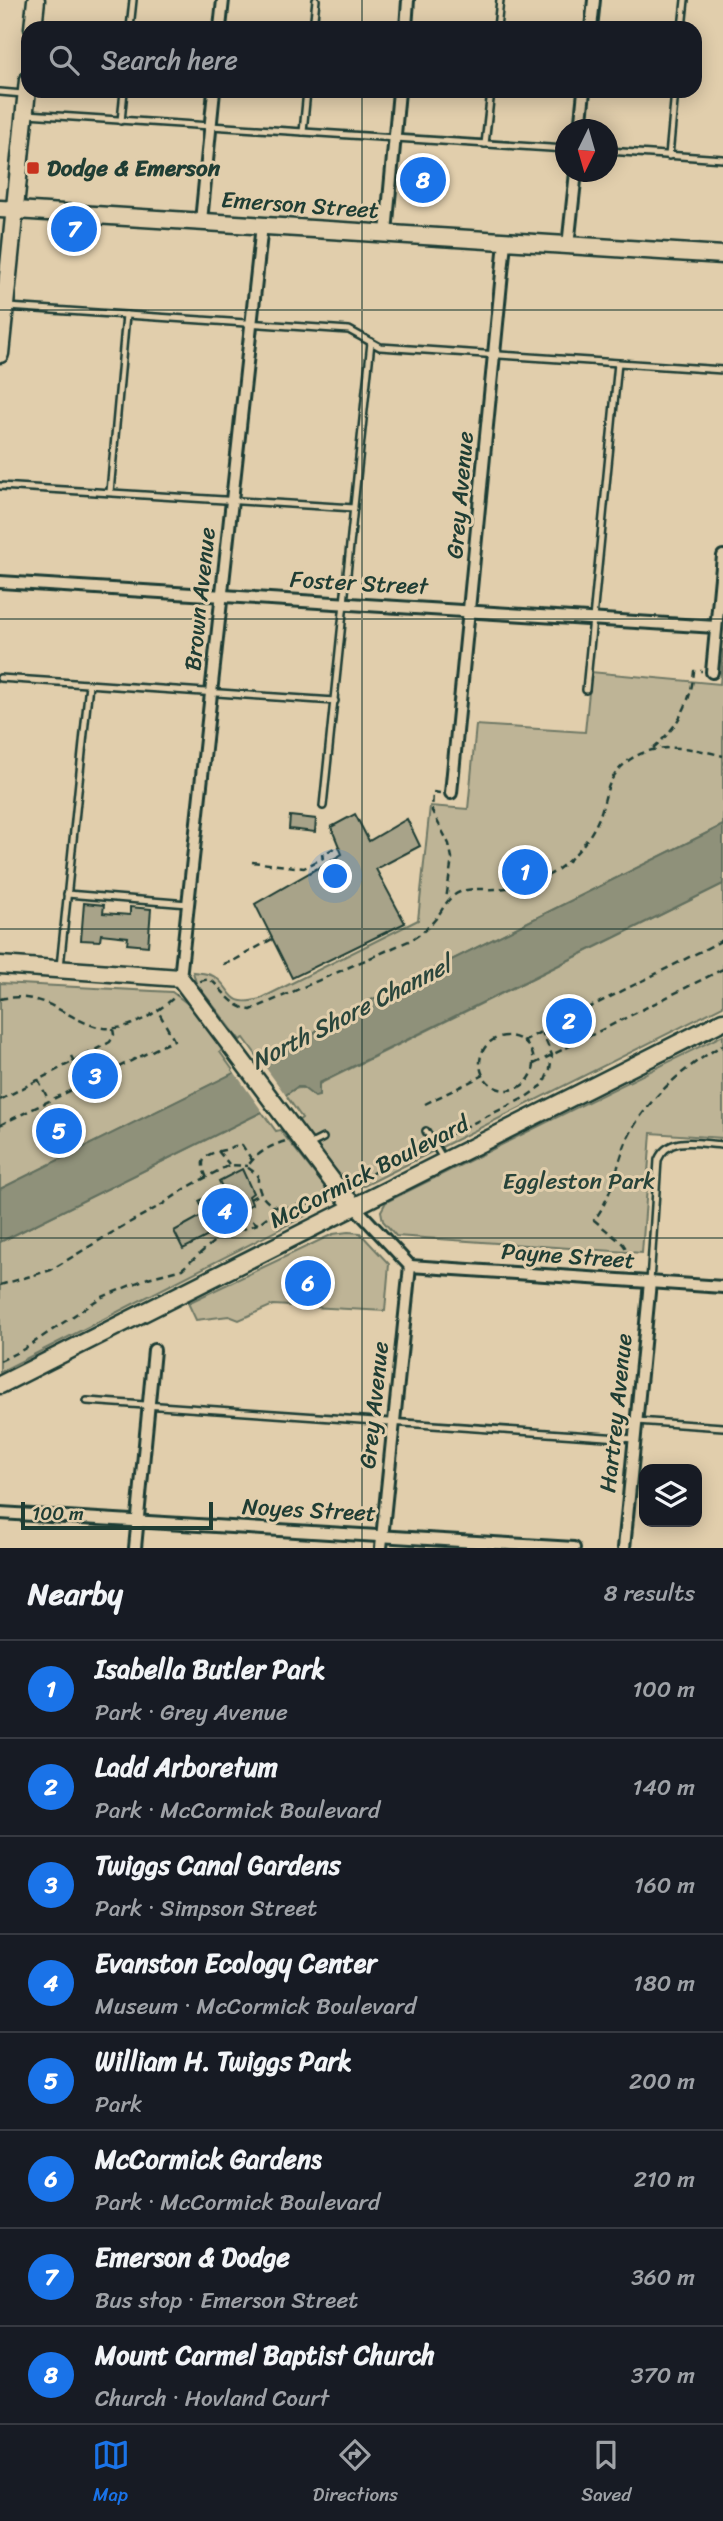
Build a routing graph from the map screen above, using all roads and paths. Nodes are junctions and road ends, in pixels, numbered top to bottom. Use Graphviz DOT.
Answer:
graph roads {
  1 [pos="36,0"];
  2 [pos="133,0"];
  3 [pos="223,0"];
  4 [pos="316,0"];
  5 [pos="408,0"];
  6 [pos="500,0"];
  7 [pos="594,0"];
  8 [pos="685,0"];
  9 [pos="34,21"];
  10 [pos="131,21"];
  11 [pos="221,21"];
  12 [pos="314,21"];
  13 [pos="406,21"];
  14 [pos="498,21"];
  15 [pos="592,21"];
  16 [pos="683,21"];
  17 [pos="21,88"];
  18 [pos="0,92"];
  19 [pos="26,98"];
  20 [pos="123,98"];
  21 [pos="213,98"];
  22 [pos="306,98"];
  23 [pos="398,98"];
  24 [pos="490,98"];
  25 [pos="583,98"];
  26 [pos="674,98"];
  27 [pos="24,114"];
  28 [pos="581,119"];
  29 [pos="121,121"];
  30 [pos="210,127"];
  31 [pos="303,132"];
  32 [pos="395,138"];
  33 [pos="485,144"];
  34 [pos="555,148"];
  35 [pos="618,152"];
  36 [pos="669,156"];
  37 [pos="723,159"];
  38 [pos="575,182"];
  39 [pos="7,210"];
  40 [pos="201,221"];
  41 [pos="262,225"];
  42 [pos="386,233"];
  43 [pos="505,242"];
  44 [pos="568,246"];
  45 [pos="723,255"];
  46 [pos="5,307"];
  47 [pos="126,315"];
  48 [pos="251,323"];
  49 [pos="1,324"];
  50 [pos="371,342"];
  51 [pos="0,354"];
  52 [pos="495,355"];
  53 [pos="618,363"];
  54 [pos="723,370"];
  55 [pos="0,486"];
  56 [pos="110,492"];
  57 [pos="232,499"];
  58 [pos="354,508"];
  59 [pos="723,556"];
  60 [pos="0,582"];
  61 [pos="221,596"];
  62 [pos="345,603"];
  63 [pos="470,611"];
  64 [pos="593,619"];
  65 [pos="716,627"];
  66 [pos="712,672"];
  67 [pos="0,678"];
  68 [pos="89,684"];
  69 [pos="586,690"];
  70 [pos="211,692"];
  71 [pos="335,701"];
  72 [pos="652,748"];
  73 [pos="723,756"];
  74 [pos="451,793"];
  75 [pos="323,806"];
  76 [pos="334,848"];
  77 [pos="252,862"];
  78 [pos="67,894"];
  79 [pos="446,900"];
  80 [pos="188,904"];
  81 [pos="272,939"];
  82 [pos="723,940"];
  83 [pos="223,964"];
  84 [pos="0,965"];
  85 [pos="723,969"];
  86 [pos="60,970"];
  87 [pos="180,978"];
  88 [pos="198,981"];
  89 [pos="176,996"];
  90 [pos="0,999"];
  91 [pos="158,1011"];
  92 [pos="723,1021"];
  93 [pos="113,1029"];
  94 [pos="542,1032"];
  95 [pos="523,1041"];
  96 [pos="723,1045"];
  97 [pos="552,1055"];
  98 [pos="71,1056"];
  99 [pos="74,1060"];
  100 [pos="534,1064"];
  101 [pos="44,1069"];
  102 [pos="47,1074"];
  103 [pos="484,1075"];
  104 [pos="38,1079"];
  105 [pos="86,1083"];
  106 [pos="0,1100"];
  107 [pos="49,1101"];
  108 [pos="425,1104"];
  109 [pos="0,1125"];
  110 [pos="426,1131"];
  111 [pos="288,1133"];
  112 [pos="323,1138"];
  113 [pos="434,1142"];
  114 [pos="723,1145"];
  115 [pos="306,1146"];
  116 [pos="218,1151"];
  117 [pos="444,1160"];
  118 [pos="252,1161"];
  119 [pos="231,1165"];
  120 [pos="248,1166"];
  121 [pos="207,1178"];
  122 [pos="350,1184"];
  123 [pos="261,1193"];
  124 [pos="326,1198"];
  125 [pos="250,1199"];
  126 [pos="353,1205"];
  127 [pos="279,1208"];
  128 [pos="258,1224"];
  129 [pos="236,1230"];
  130 [pos="632,1258"];
  131 [pos="410,1266"];
  132 [pos="650,1282"];
  133 [pos="0,1284"];
  134 [pos="723,1287"];
  135 [pos="154,1350"];
  136 [pos="0,1361"];
  137 [pos="0,1385"];
  138 [pos="87,1401"];
  139 [pos="149,1407"];
  140 [pos="636,1421"];
  141 [pos="393,1424"];
  142 [pos="723,1427"];
  143 [pos="635,1439"];
  144 [pos="0,1513"];
  145 [pos="138,1521"];
  146 [pos="382,1536"];
  147 [pos="135,1548"];
  148 [pos="381,1548"];
  149 [pos="574,1548"];
  150 [pos="624,1548"];
  1 -- 9 [label="main road"];
  2 -- 10 [label="lane"];
  3 -- 11 [label="street"];
  4 -- 12 [label="lane"];
  5 -- 13 [label="street"];
  6 -- 14 [label="lane"];
  7 -- 15 [label="street"];
  8 -- 16 [label="lane"];
  17 -- 18 [label="lane"];
  19 -- 27 [label="main road"];
  20 -- 29 [label="lane"];
  21 -- 30 [label="street"];
  22 -- 31 [label="lane"];
  23 -- 32 [label="street"];
  24 -- 33 [label="lane"];
  25 -- 28 [label="street"];
  26 -- 36 [label="lane"];
  27 -- 29 [label="lane"];
  27 -- 39 [label="main road"];
  29 -- 30 [label="lane"];
  30 -- 31 [label="lane"];
  30 -- 40 [label="street"];
  31 -- 32 [label="lane"];
  32 -- 33 [label="lane"];
  32 -- 42 [label="street"];
  33 -- 34 [label="lane"];
  35 -- 36 [label="lane"];
  36 -- 37 [label="lane"];
  38 -- 44 [label="street"];
  39 -- 40 [label="main road, Emerson Street"];
  39 -- 46 [label="main road"];
  40 -- 41 [label="main road, Emerson Street"];
  41 -- 42 [label="main road, Emerson Street"];
  41 -- 48 [label="street, Brown Avenue"];
  42 -- 43 [label="main road, Emerson Street"];
  43 -- 44 [label="main road, Emerson Street"];
  43 -- 52 [label="street, Grey Avenue"];
  44 -- 45 [label="main road, Emerson Street"];
  46 -- 47 [label="lane"];
  46 -- 49 [label="main road"];
  47 -- 48 [label="lane"];
  47 -- 56 [label="lane"];
  48 -- 50 [label="lane"];
  48 -- 57 [label="street, Brown Avenue"];
  49 -- 51 [label="main road"];
  50 -- 52 [label="lane"];
  50 -- 58 [label="lane"];
  52 -- 53 [label="lane"];
  52 -- 63 [label="street, Grey Avenue"];
  53 -- 54 [label="lane"];
  53 -- 64 [label="lane"];
  55 -- 56 [label="lane"];
  56 -- 57 [label="lane"];
  57 -- 58 [label="lane"];
  57 -- 61 [label="street, Brown Avenue"];
  58 -- 62 [label="lane"];
  59 -- 65 [label="street"];
  60 -- 61 [label="street, Foster Street"];
  61 -- 62 [label="street, Foster Street"];
  61 -- 70 [label="street, Brown Avenue"];
  62 -- 63 [label="street, Foster Street"];
  62 -- 71 [label="lane"];
  63 -- 64 [label="street, Foster Street"];
  63 -- 74 [label="street, Grey Avenue"];
  64 -- 65 [label="street, Foster Street"];
  64 -- 69 [label="lane"];
  65 -- 66 [label="street"];
  66 -- 72 [label="path"];
  67 -- 68 [label="lane"];
  68 -- 70 [label="lane"];
  68 -- 78 [label="lane"];
  70 -- 71 [label="lane"];
  70 -- 80 [label="street, Brown Avenue"];
  71 -- 75 [label="lane"];
  72 -- 73 [label="path"];
  72 -- 79 [label="path"];
  74 -- 79 [label="path"];
  76 -- 77 [label="path"];
  78 -- 80 [label="lane"];
  78 -- 86 [label="lane"];
  79 -- 88 [label="path"];
  80 -- 87 [label="street, Brown Avenue"];
  81 -- 83 [label="path"];
  82 -- 94 [label="path"];
  84 -- 86 [label="main road"];
  85 -- 97 [label="path"];
  86 -- 87 [label="main road"];
  87 -- 111 [label="main road"];
  89 -- 91 [label="path"];
  90 -- 93 [label="path"];
  91 -- 93 [label="path"];
  91 -- 105 [label="path"];
  92 -- 117 [label="main road, McCormick Boulevard"];
  93 -- 99 [label="path"];
  94 -- 95 [label="path"];
  94 -- 97 [label="path"];
  95 -- 100 [label="path"];
  95 -- 103 [label="path"];
  96 -- 130 [label="path"];
  97 -- 100 [label="path"];
  97 -- 113 [label="path"];
  98 -- 99 [label="path"];
  99 -- 102 [label="path"];
  99 -- 105 [label="path"];
  100 -- 103 [label="path"];
  101 -- 102 [label="path"];
  102 -- 104 [label="path"];
  103 -- 108 [label="path"];
  104 -- 106 [label="path"];
  104 -- 107 [label="path"];
  105 -- 107 [label="path"];
  107 -- 109 [label="path"];
  110 -- 113 [label="lane"];
  111 -- 115 [label="main road"];
  111 -- 118 [label="path"];
  112 -- 115 [label="lane"];
  113 -- 117 [label="lane"];
  113 -- 122 [label="path"];
  114 -- 132 [label="lane"];
  115 -- 126 [label="main road"];
  116 -- 118 [label="path"];
  116 -- 119 [label="path"];
  116 -- 121 [label="path"];
  117 -- 126 [label="main road, McCormick Boulevard"];
  118 -- 120 [label="path"];
  119 -- 120 [label="path"];
  119 -- 121 [label="path"];
  120 -- 123 [label="path"];
  121 -- 133 [label="path"];
  123 -- 125 [label="path"];
  123 -- 127 [label="path"];
  124 -- 127 [label="path"];
  126 -- 131 [label="street"];
  126 -- 137 [label="main road, McCormick Boulevard"];
  127 -- 128 [label="path"];
  128 -- 129 [label="path"];
  128 -- 129 [label="path"];
  129 -- 136 [label="path"];
  131 -- 132 [label="street, Payne Street"];
  131 -- 141 [label="street, Grey Avenue"];
  132 -- 134 [label="street, Payne Street"];
  132 -- 140 [label="street, Hartrey Avenue"];
  135 -- 139 [label="street"];
  138 -- 139 [label="lane"];
  139 -- 141 [label="lane"];
  139 -- 145 [label="street"];
  140 -- 142 [label="lane"];
  140 -- 143 [label="street, Hartrey Avenue"];
  141 -- 143 [label="lane"];
  141 -- 146 [label="street, Grey Avenue"];
  143 -- 150 [label="street, Hartrey Avenue"];
  144 -- 145 [label="street, Noyes Street"];
  145 -- 146 [label="street, Noyes Street"];
  145 -- 147 [label="street"];
  146 -- 148 [label="street, Grey Avenue"];
  146 -- 149 [label="street, Noyes Street"];
}
